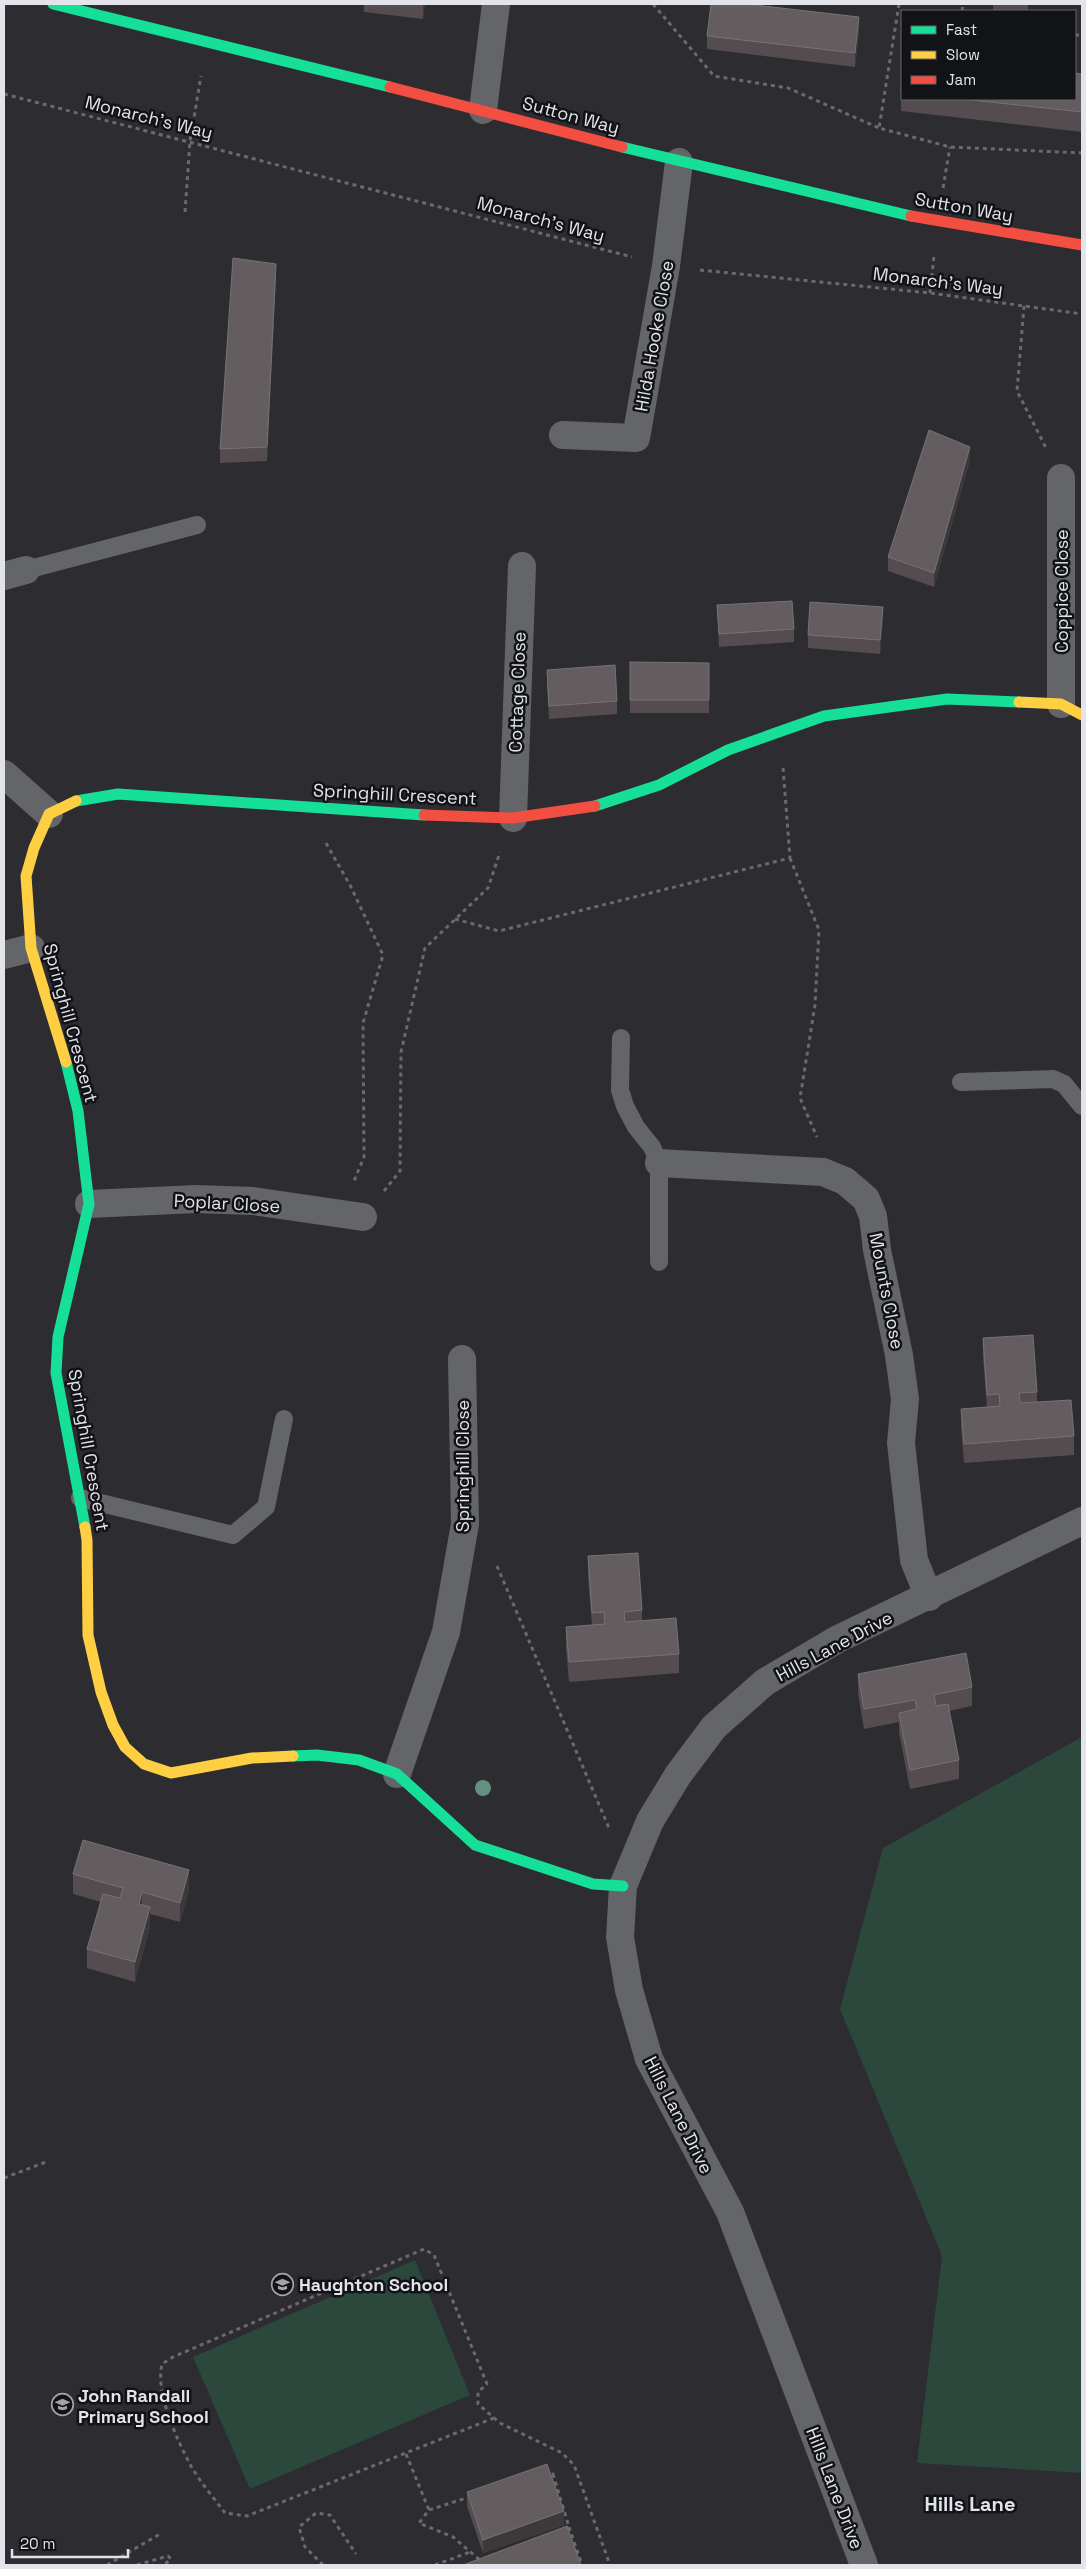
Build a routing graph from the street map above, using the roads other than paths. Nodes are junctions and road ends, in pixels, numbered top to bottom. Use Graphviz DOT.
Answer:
graph roads {
  1 [pos="53,4"];
  2 [pos="496,4"];
  3 [pos="483,110"];
  4 [pos="679,162"];
  5 [pos="1082,245"];
  6 [pos="563,435"];
  7 [pos="1061,478"];
  8 [pos="197,525"];
  9 [pos="522,566"];
  10 [pos="15,572"];
  11 [pos="1072,709"];
  12 [pos="4,774"];
  13 [pos="49,814"];
  14 [pos="513,818"];
  15 [pos="31,948"];
  16 [pos="4,955"];
  17 [pos="621,1038"];
  18 [pos="961,1082"];
  19 [pos="1082,1106"];
  20 [pos="658,1164"];
  21 [pos="90,1204"];
  22 [pos="363,1217"];
  23 [pos="659,1262"];
  24 [pos="462,1359"];
  25 [pos="284,1418"];
  26 [pos="80,1498"];
  27 [pos="1082,1522"];
  28 [pos="929,1597"];
  29 [pos="397,1774"];
  30 [pos="623,1886"];
  31 [pos="864,2565"];
  1 -- 3 [label="street, Sutton Way"];
  2 -- 3 [label="street"];
  3 -- 4 [label="street, Sutton Way"];
  4 -- 5 [label="street, Sutton Way"];
  4 -- 6 [label="street, Hilda Hooke Close"];
  7 -- 11 [label="street, Coppice Close"];
  8 -- 10 [label="lane"];
  9 -- 14 [label="street, Cottage Close"];
  11 -- 14 [label="street, Springhill Crescent"];
  12 -- 13 [label="street"];
  13 -- 14 [label="street, Springhill Crescent"];
  13 -- 15 [label="street, Springhill Crescent"];
  15 -- 16 [label="street"];
  15 -- 21 [label="street, Springhill Crescent"];
  17 -- 20 [label="lane"];
  18 -- 19 [label="lane"];
  20 -- 23 [label="lane"];
  20 -- 28 [label="street, Mounts Close"];
  21 -- 22 [label="street, Poplar Close"];
  21 -- 26 [label="street, Springhill Crescent"];
  24 -- 29 [label="street, Springhill Close"];
  25 -- 26 [label="lane"];
  26 -- 29 [label="street, Springhill Crescent"];
  27 -- 28 [label="street, Hills Lane Drive"];
  28 -- 30 [label="street, Hills Lane Drive"];
  29 -- 30 [label="street, Springhill Crescent"];
  30 -- 31 [label="street, Hills Lane Drive"];
}
